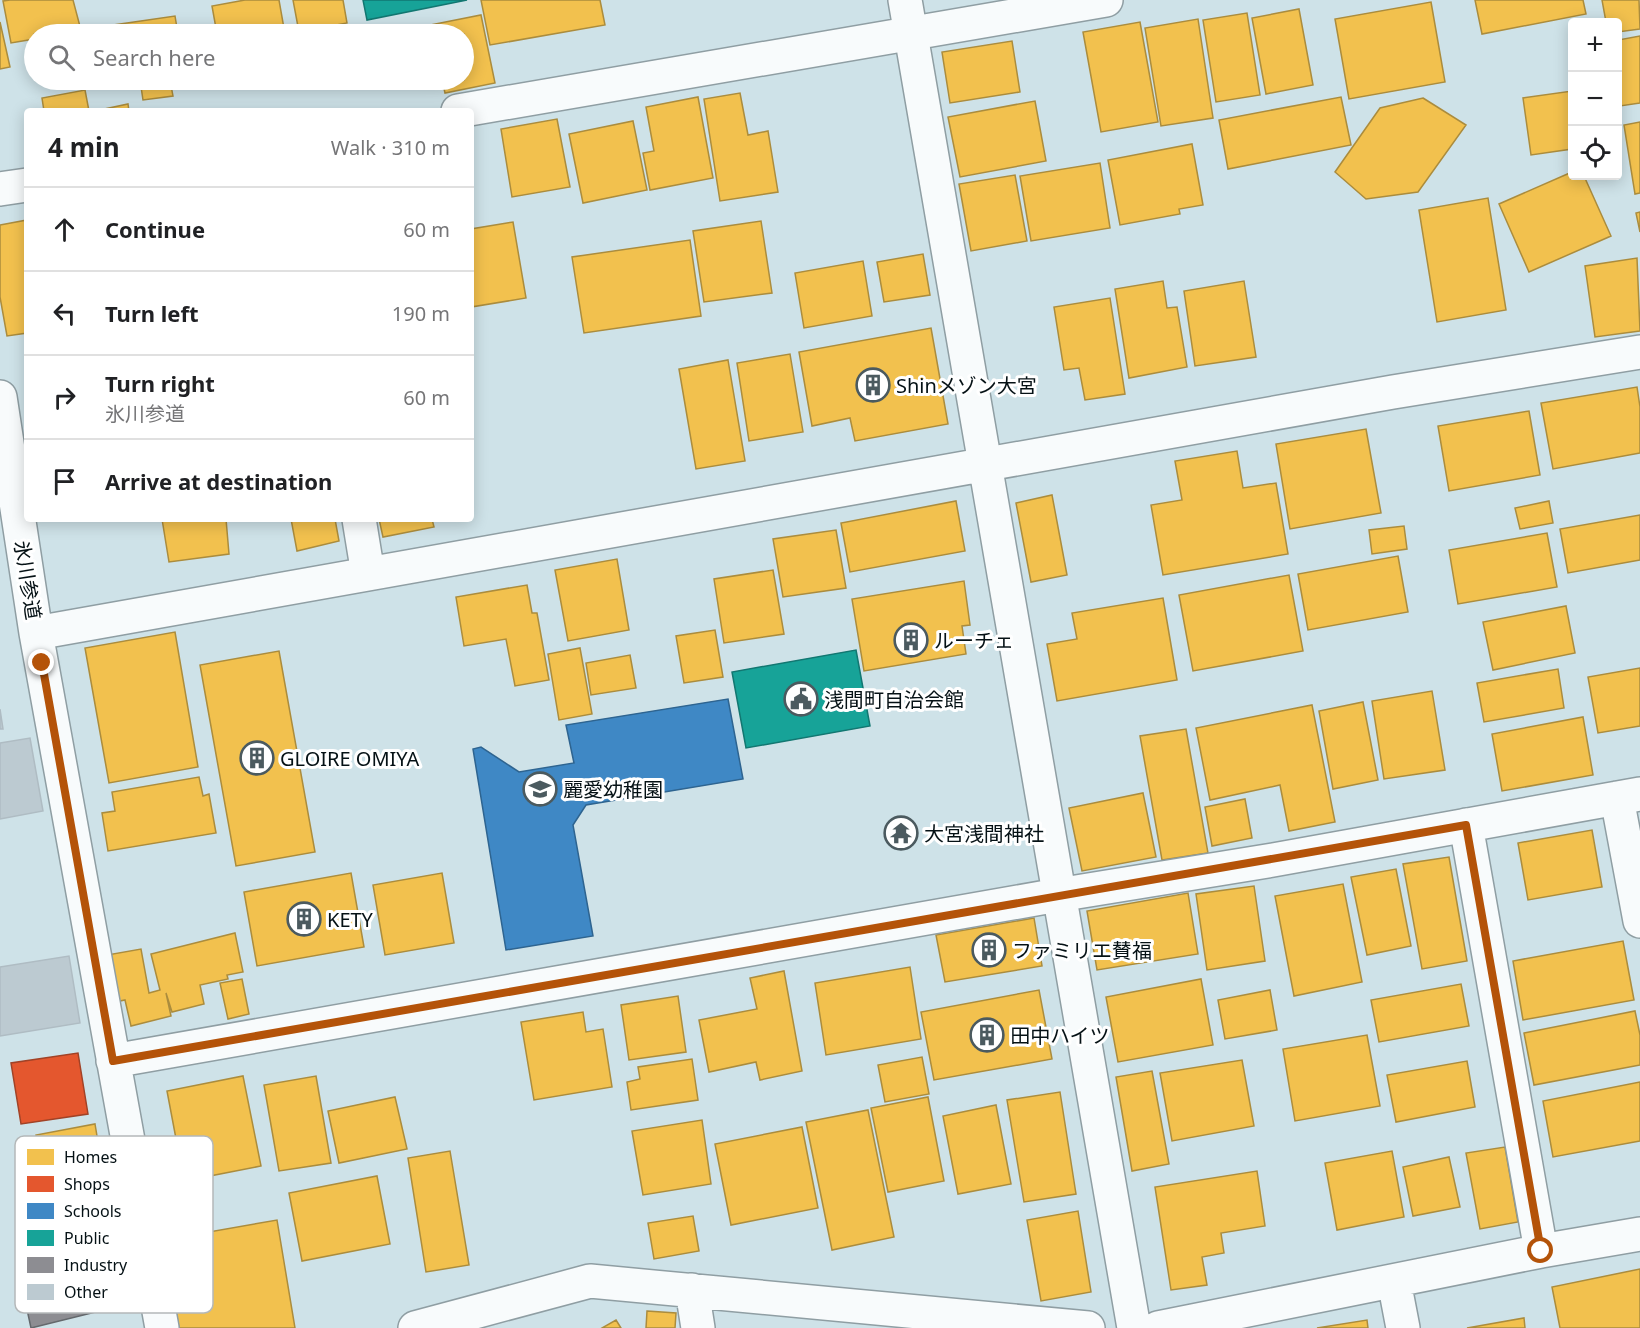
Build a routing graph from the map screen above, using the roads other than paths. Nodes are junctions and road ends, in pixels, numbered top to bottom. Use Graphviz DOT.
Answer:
graph roads {
  1 [pos="905,0"];
  2 [pos="1106,0"];
  3 [pos="912,33"];
  4 [pos="474,108"];
  5 [pos="24,185"];
  6 [pos="0,189"];
  7 [pos="1640,352"];
  8 [pos="0,397"];
  9 [pos="987,465"];
  10 [pos="359,522"];
  11 [pos="368,574"];
  12 [pos="36,633"];
  13 [pos="1628,796"];
  14 [pos="1466,825"];
  15 [pos="1058,895"];
  16 [pos="1640,921"];
  17 [pos="113,1061"];
  18 [pos="127,1136"];
  19 [pos="1640,1234"];
  20 [pos="1541,1251"];
  21 [pos="1394,1281"];
  22 [pos="692,1290"];
  23 [pos="159,1313"];
  24 [pos="432,1326"];
  25 [pos="162,1328"];
  26 [pos="698,1328"];
  27 [pos="1088,1328"];
  28 [pos="1134,1328"];
  29 [pos="1158,1328"];
  30 [pos="1403,1328"];
  1 -- 3 [label="street"];
  2 -- 3 [label="street"];
  3 -- 4 [label="street"];
  3 -- 9 [label="street"];
  5 -- 6 [label="street"];
  7 -- 9 [label="street"];
  8 -- 12 [label="street, 氷川参道"];
  9 -- 11 [label="street"];
  9 -- 15 [label="street"];
  10 -- 11 [label="street"];
  11 -- 12 [label="street"];
  12 -- 17 [label="street, 氷川参道"];
  13 -- 14 [label="street"];
  13 -- 16 [label="street"];
  14 -- 15 [label="street"];
  14 -- 20 [label="street"];
  15 -- 17 [label="street"];
  15 -- 28 [label="street"];
  17 -- 18 [label="street, 氷川参道"];
  19 -- 20 [label="street"];
  20 -- 21 [label="street"];
  21 -- 29 [label="street"];
  21 -- 30 [label="street"];
  22 -- 24 [label="street"];
  22 -- 26 [label="street"];
  22 -- 27 [label="street"];
  23 -- 25 [label="street, 氷川参道"];
}
